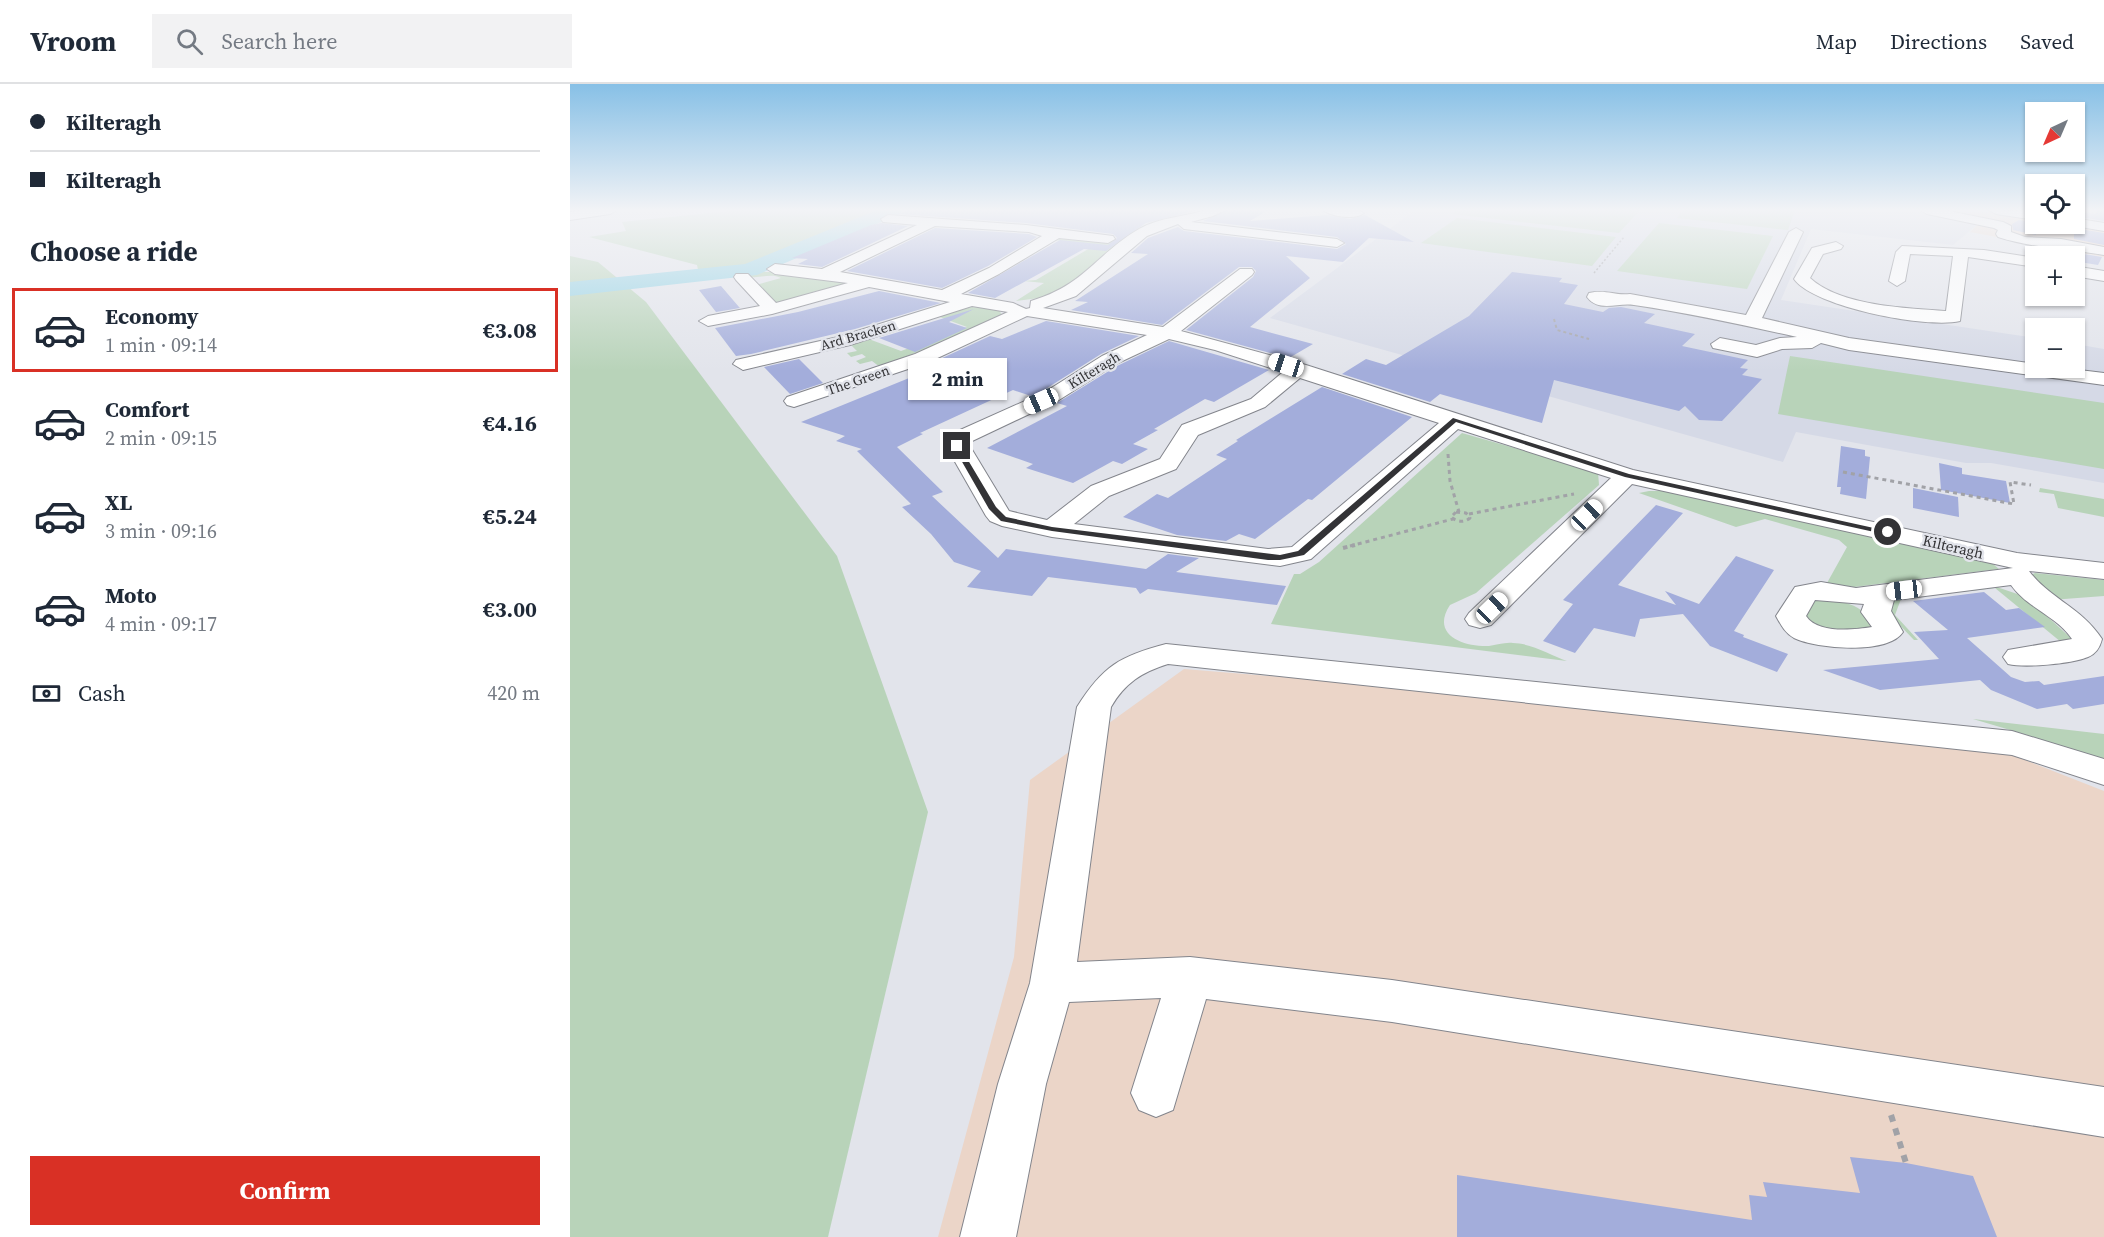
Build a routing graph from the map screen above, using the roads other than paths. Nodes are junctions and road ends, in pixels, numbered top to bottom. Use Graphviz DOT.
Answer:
graph roads {
  1 [pos="845,264"];
  2 [pos="1002,264"];
  3 [pos="1108,264"];
  4 [pos="1780,264"];
  5 [pos="1810,264"];
  6 [pos="1901,264"];
  7 [pos="1960,264"];
  8 [pos="1246,272"];
  9 [pos="2085,273"];
  10 [pos="824,274"];
  11 [pos="2104,276"];
  12 [pos="1898,281"];
  13 [pos="870,283"];
  14 [pos="943,296"];
  15 [pos="1618,300"];
  16 [pos="970,301"];
  17 [pos="772,309"];
  18 [pos="1026,310"];
  19 [pos="1686,310"];
  20 [pos="1752,320"];
  21 [pos="708,321"];
  22 [pos="1670,325"];
  23 [pos="1167,333"];
  24 [pos="829,344"];
  25 [pos="1720,344"];
  26 [pos="1849,344"];
  27 [pos="743,364"];
  28 [pos="852,365"];
  29 [pos="1299,369"];
  30 [pos="2104,379"];
  31 [pos="794,401"];
  32 [pos="1455,420"];
  33 [pos="1619,483"];
  34 [pos="1052,529"];
  35 [pos="2018,568"];
  36 [pos="2104,571"];
  37 [pos="1882,593"];
  38 [pos="2104,615"];
  39 [pos="1480,619"];
  40 [pos="2070,619"];
  41 [pos="2019,657"];
  42 [pos="2104,772"];
  43 [pos="1190,977"];
  44 [pos="1052,982"];
  45 [pos="1156,1093"];
  46 [pos="2104,1112"];
  47 [pos="988,1237"];
  1 -- 10 [label="street"];
  2 -- 14 [label="street"];
  3 -- 18 [label="street"];
  4 -- 20 [label="street"];
  5 -- 7 [label="street"];
  6 -- 12 [label="street"];
  8 -- 23 [label="street"];
  9 -- 11 [label="street"];
  10 -- 13 [label="street, Kilteragh"];
  10 -- 17 [label="street, Kilteragh"];
  13 -- 14 [label="street, Kilteragh"];
  13 -- 17 [label="street"];
  14 -- 16 [label="street, Kilteragh"];
  15 -- 19 [label="street"];
  16 -- 18 [label="street, Kilteragh"];
  16 -- 24 [label="street, Ard Bracken"];
  17 -- 21 [label="street"];
  18 -- 23 [label="street, Kilteragh"];
  18 -- 31 [label="street, The Green"];
  19 -- 20 [label="street"];
  19 -- 22 [label="street"];
  20 -- 26 [label="street"];
  23 -- 29 [label="street, Kilteragh"];
  23 -- 34 [label="street, Kilteragh"];
  24 -- 27 [label="street, Ard Bracken"];
  24 -- 28 [label="street"];
  25 -- 26 [label="street"];
  26 -- 30 [label="street"];
  29 -- 32 [label="street, Kilteragh"];
  29 -- 34 [label="street"];
  32 -- 33 [label="street, Kilteragh"];
  32 -- 34 [label="street, Kilteragh"];
  33 -- 35 [label="street, Kilteragh"];
  33 -- 39 [label="street"];
  35 -- 36 [label="street, Kilteragh"];
  35 -- 37 [label="street"];
  35 -- 40 [label="street"];
  38 -- 40 [label="street"];
  40 -- 41 [label="street"];
  42 -- 44 [label="street"];
  43 -- 44 [label="street"];
  43 -- 45 [label="street"];
  43 -- 46 [label="street"];
  44 -- 47 [label="street"];
}
